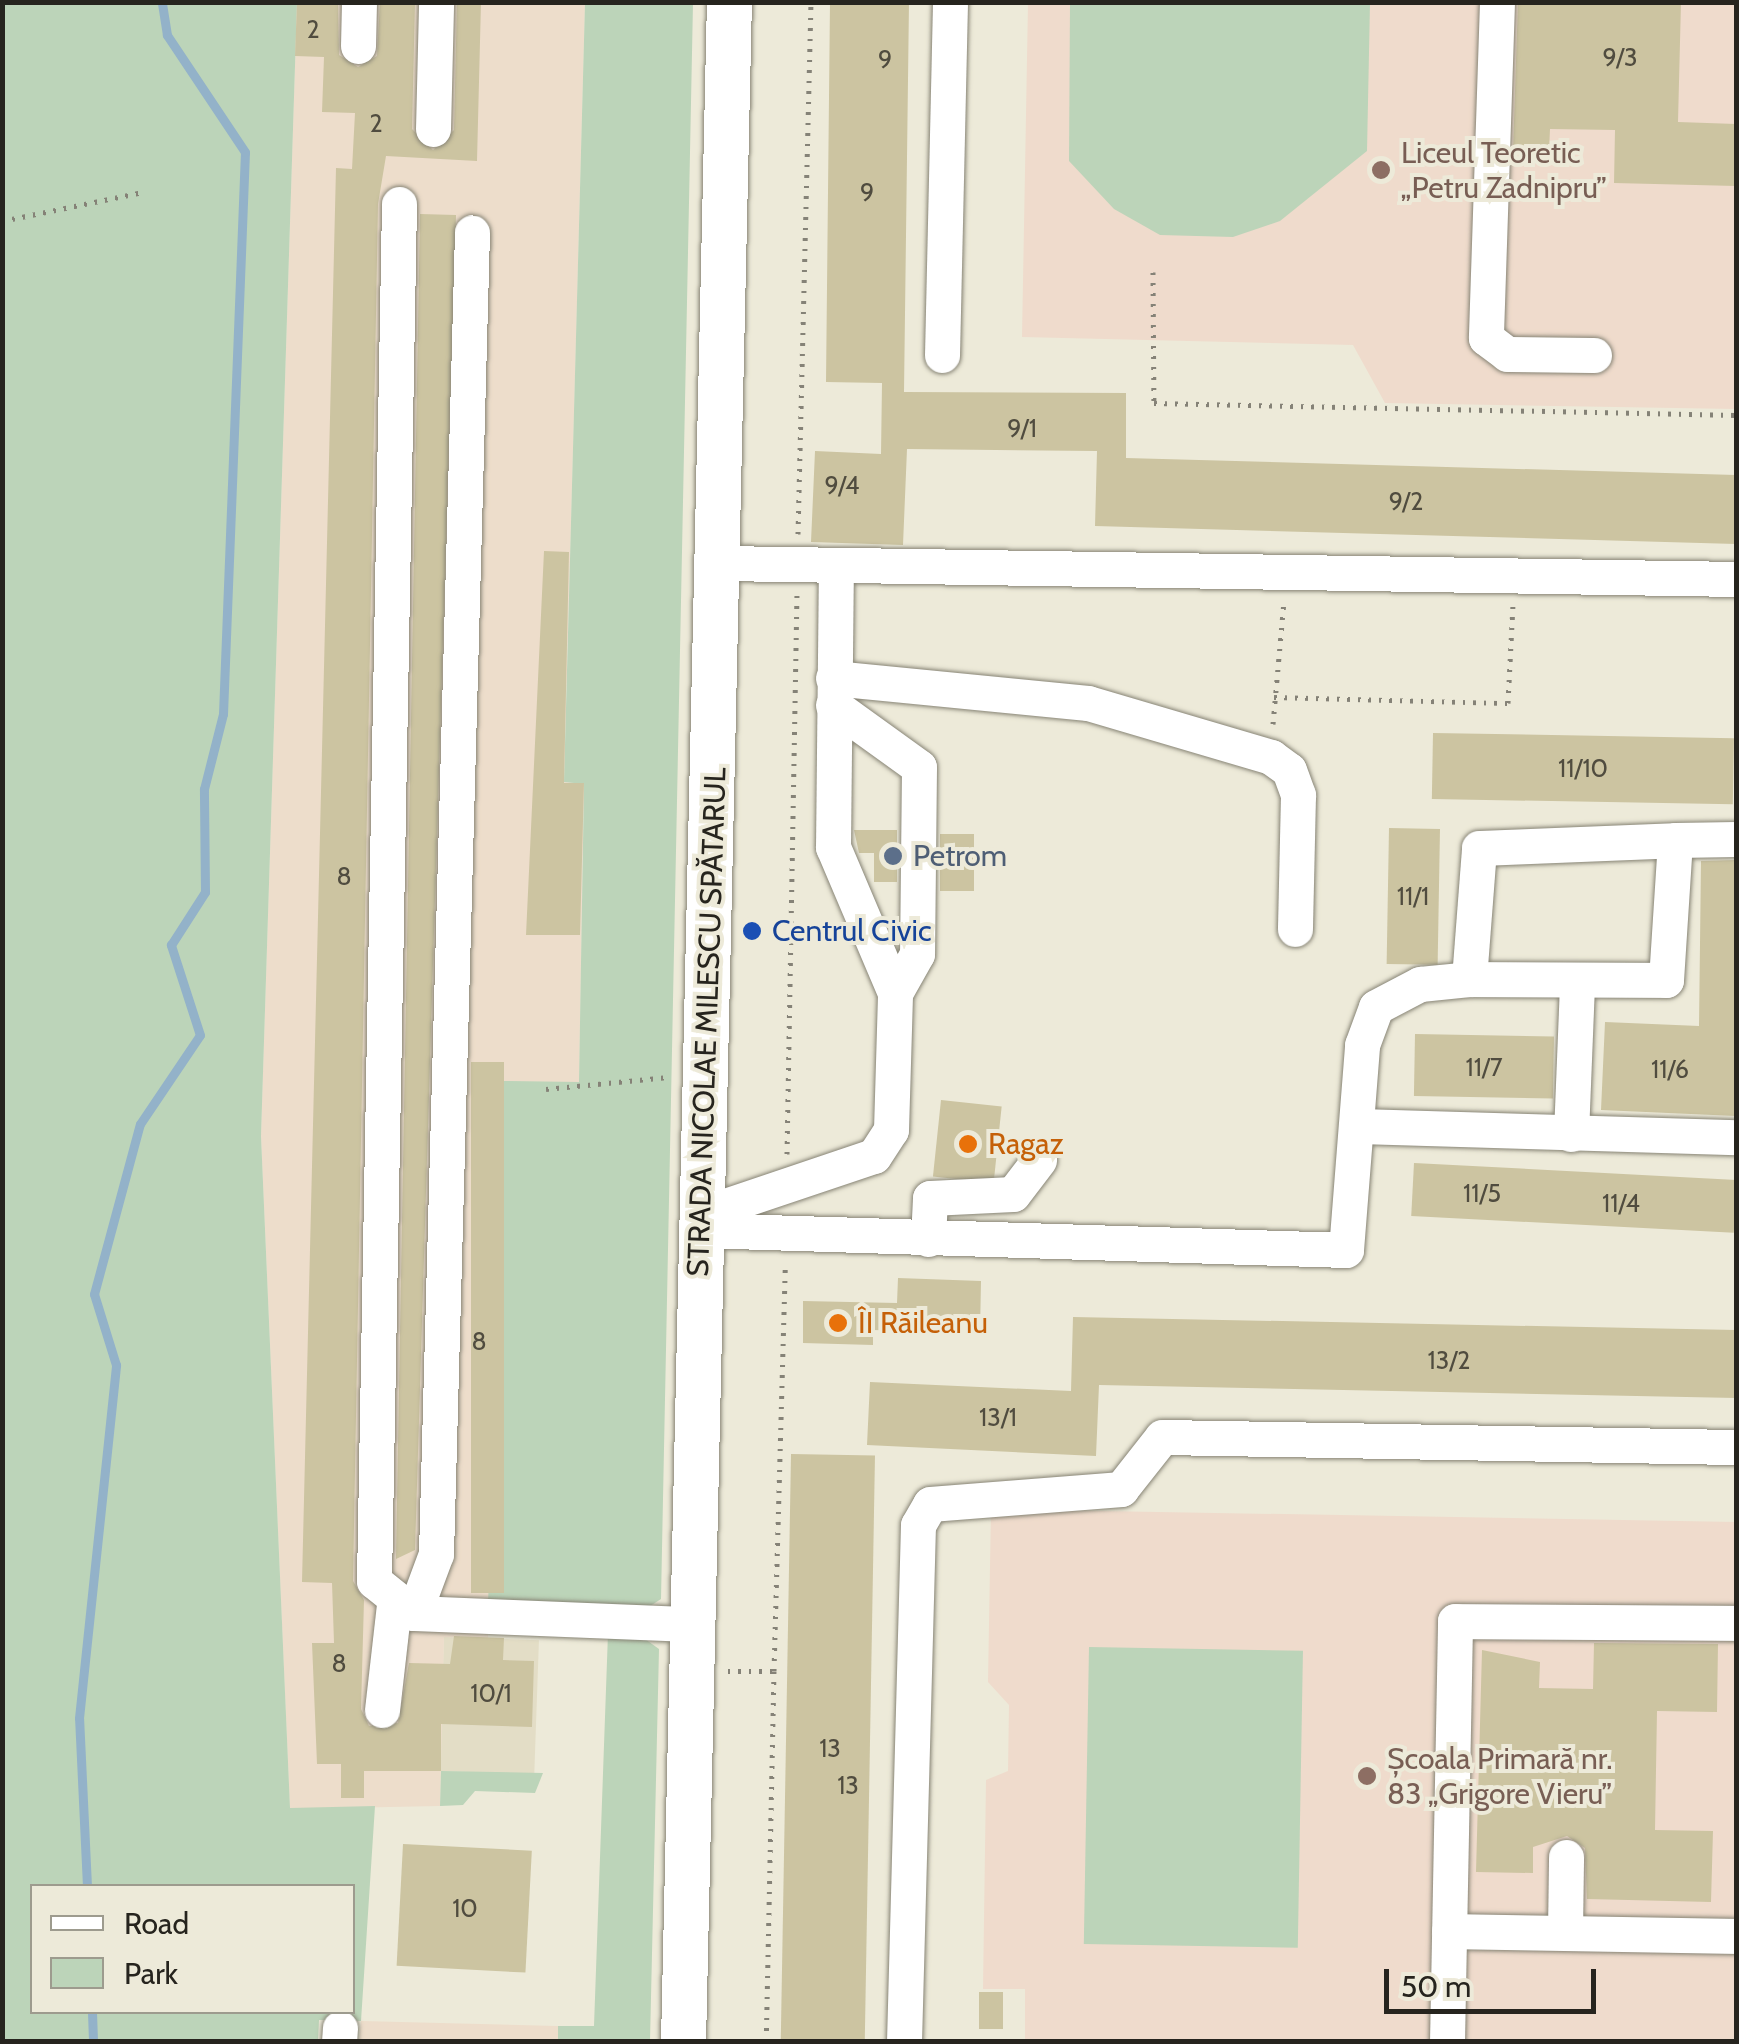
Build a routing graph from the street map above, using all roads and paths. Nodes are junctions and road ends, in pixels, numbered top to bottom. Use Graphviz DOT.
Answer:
graph roads {
  1 [pos="358,2"];
  2 [pos="436,2"];
  3 [pos="729,2"];
  4 [pos="811,2"];
  5 [pos="950,2"];
  6 [pos="1497,2"];
  7 [pos="358,46"];
  8 [pos="432,129"];
  9 [pos="142,192"];
  10 [pos="399,204"];
  11 [pos="2,221"];
  12 [pos="472,232"];
  13 [pos="1154,272"];
  14 [pos="942,355"];
  15 [pos="1594,355"];
  16 [pos="1736,415"];
  17 [pos="722,564"];
  18 [pos="797,565"];
  19 [pos="836,566"];
  20 [pos="1286,572"];
  21 [pos="1515,576"];
  22 [pos="1736,579"];
  23 [pos="833,692"];
  24 [pos="1274,697"];
  25 [pos="1272,741"];
  26 [pos="1736,839"];
  27 [pos="1675,840"];
  28 [pos="1295,928"];
  29 [pos="1468,979"];
  30 [pos="1577,982"];
  31 [pos="895,994"];
  32 [pos="668,1063"];
  33 [pos="546,1089"];
  34 [pos="1360,1126"];
  35 [pos="1572,1134"];
  36 [pos="1736,1137"];
  37 [pos="1039,1160"];
  38 [pos="787,1182"];
  39 [pos="700,1230"];
  40 [pos="785,1234"];
  41 [pos="928,1239"];
  42 [pos="1736,1447"];
  43 [pos="404,1608"];
  44 [pos="690,1624"];
  45 [pos="1736,1624"];
  46 [pos="690,1671"];
  47 [pos="774,1671"];
  48 [pos="382,1710"];
  49 [pos="1566,1857"];
  50 [pos="1449,1931"];
  51 [pos="1565,1932"];
  52 [pos="1736,1936"];
  53 [pos="683,2042"];
  54 [pos="766,2042"];
  55 [pos="904,2042"];
  56 [pos="1447,2042"];
  1 -- 7 [label="lane"];
  2 -- 8 [label="lane"];
  3 -- 17 [label="main road, STRADA NICOLAE MILESCU SPĂTARUL"];
  4 -- 18 [label="path"];
  5 -- 14 [label="lane"];
  6 -- 15 [label="lane"];
  9 -- 11 [label="path"];
  10 -- 43 [label="lane"];
  12 -- 43 [label="lane"];
  13 -- 16 [label="path"];
  17 -- 18 [label="lane"];
  17 -- 39 [label="main road, STRADA NICOLAE MILESCU SPĂTARUL"];
  18 -- 19 [label="lane"];
  18 -- 38 [label="path"];
  19 -- 20 [label="lane"];
  19 -- 23 [label="lane"];
  20 -- 21 [label="lane"];
  20 -- 24 [label="path"];
  21 -- 22 [label="lane"];
  21 -- 24 [label="path"];
  23 -- 28 [label="lane"];
  23 -- 31 [label="lane"];
  23 -- 31 [label="lane"];
  24 -- 25 [label="path"];
  26 -- 27 [label="lane"];
  27 -- 29 [label="lane"];
  27 -- 30 [label="lane"];
  29 -- 30 [label="lane"];
  29 -- 34 [label="lane"];
  30 -- 35 [label="lane"];
  31 -- 38 [label="lane"];
  32 -- 33 [label="path"];
  34 -- 35 [label="lane"];
  34 -- 41 [label="lane"];
  35 -- 36 [label="lane"];
  37 -- 41 [label="lane"];
  38 -- 39 [label="lane"];
  39 -- 40 [label="lane"];
  39 -- 44 [label="main road, STRADA NICOLAE MILESCU SPĂTARUL"];
  40 -- 41 [label="lane"];
  40 -- 47 [label="path"];
  42 -- 55 [label="lane"];
  43 -- 44 [label="lane"];
  43 -- 48 [label="lane"];
  44 -- 46 [label="main road, STRADA NICOLAE MILESCU SPĂTARUL"];
  45 -- 50 [label="lane"];
  46 -- 47 [label="path"];
  46 -- 53 [label="main road, STRADA NICOLAE MILESCU SPĂTARUL"];
  47 -- 54 [label="path"];
  49 -- 51 [label="lane"];
  50 -- 51 [label="lane"];
  50 -- 56 [label="lane"];
  51 -- 52 [label="lane"];
}
